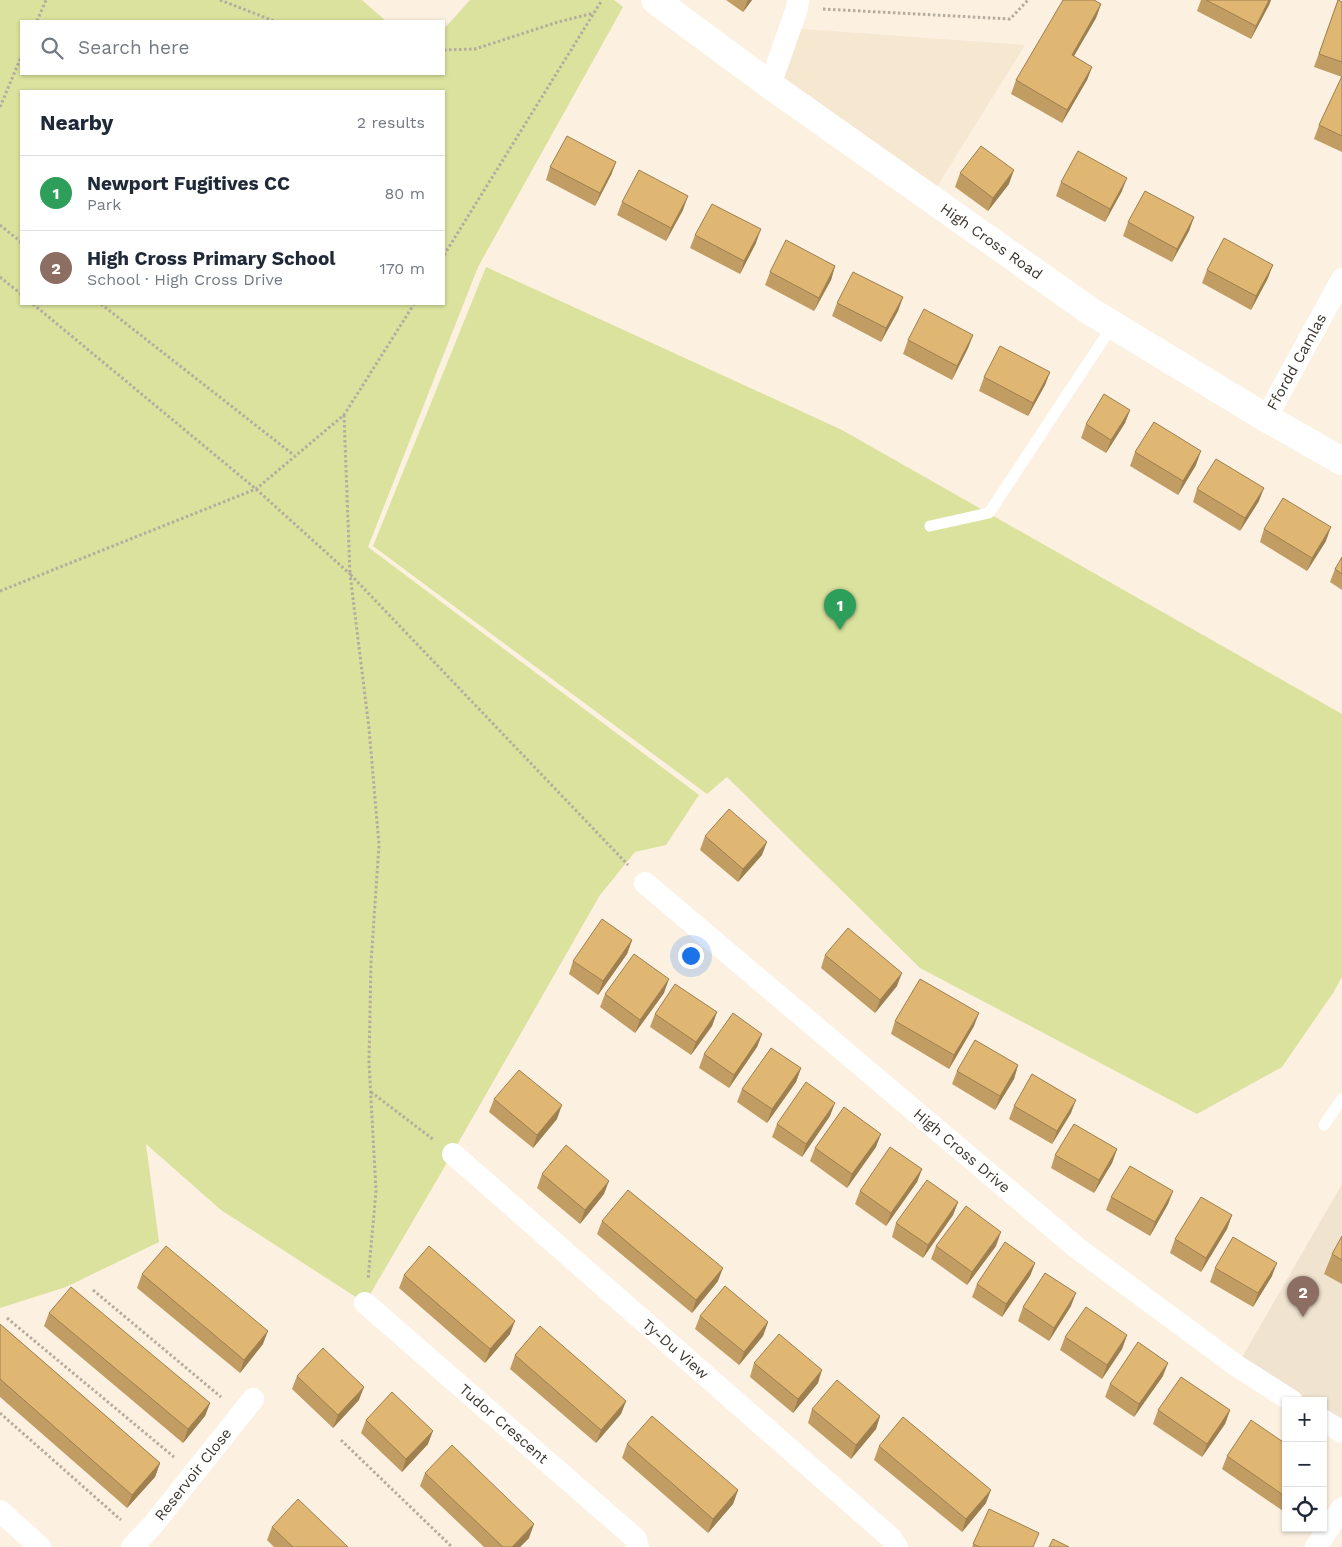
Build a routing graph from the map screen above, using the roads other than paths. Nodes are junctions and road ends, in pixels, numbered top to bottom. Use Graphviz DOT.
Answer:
graph roads {
  1 [pos="655,0"];
  2 [pos="798,4"];
  3 [pos="770,85"];
  4 [pos="1342,279"];
  5 [pos="1113,325"];
  6 [pos="1266,418"];
  7 [pos="1342,461"];
  8 [pos="930,526"];
  9 [pos="645,883"];
  10 [pos="1342,1098"];
  11 [pos="1324,1125"];
  12 [pos="453,1154"];
  13 [pos="365,1303"];
  14 [pos="1286,1397"];
  15 [pos="247,1406"];
  16 [pos="1327,1423"];
  17 [pos="1342,1432"];
  18 [pos="1342,1508"];
  19 [pos="0,1511"];
  20 [pos="136,1542"];
  21 [pos="40,1547"];
  22 [pos="638,1547"];
  23 [pos="897,1547"];
  24 [pos="1316,1547"];
  1 -- 3 [label="main road, High Cross Road"];
  2 -- 3 [label="street"];
  3 -- 5 [label="main road, High Cross Road"];
  4 -- 6 [label="street, Ffordd Camlas"];
  5 -- 6 [label="main road, High Cross Road"];
  5 -- 8 [label="lane"];
  6 -- 7 [label="main road, High Cross Road"];
  9 -- 14 [label="street, High Cross Drive"];
  10 -- 11 [label="lane"];
  12 -- 23 [label="street, Ty-Du View"];
  13 -- 22 [label="street, Tudor Crescent"];
  15 -- 20 [label="street, Reservoir Close"];
  16 -- 17 [label="street"];
  18 -- 24 [label="street"];
  19 -- 21 [label="street"];
}
